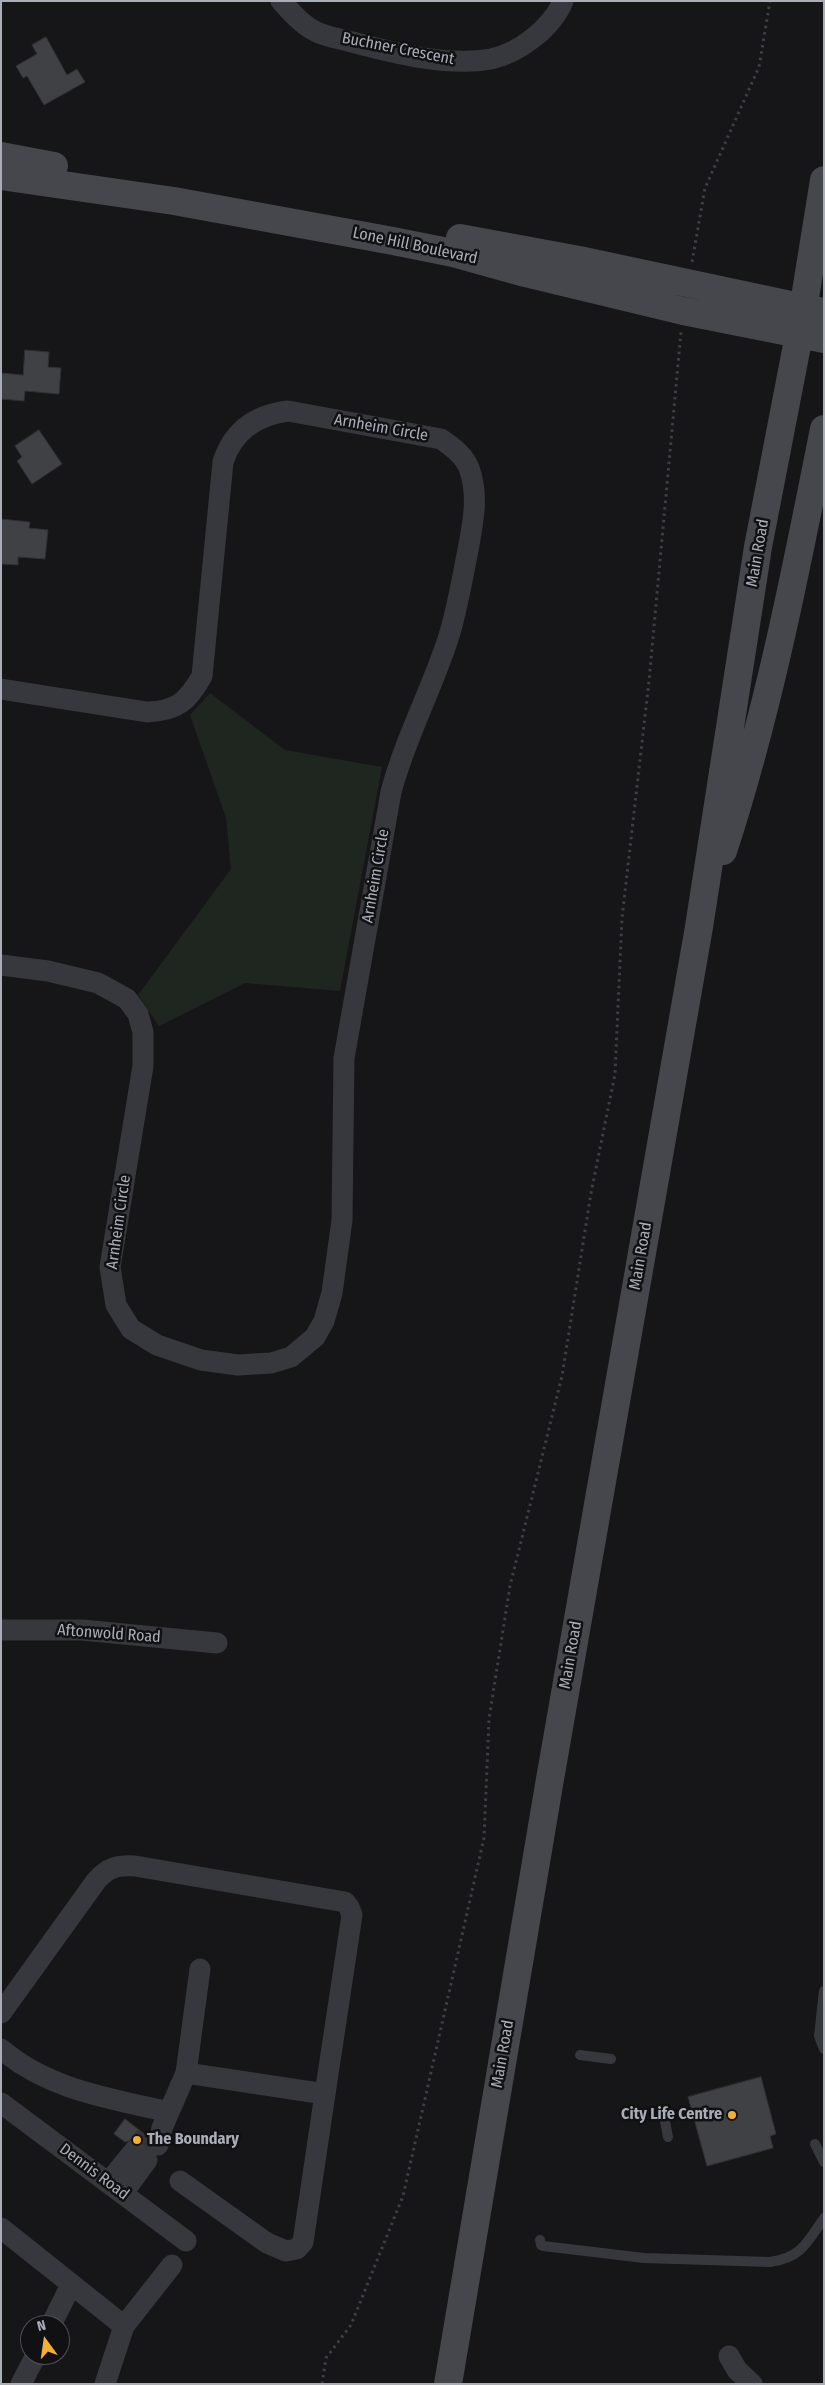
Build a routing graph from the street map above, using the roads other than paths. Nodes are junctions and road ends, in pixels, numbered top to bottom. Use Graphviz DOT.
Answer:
graph roads {
  1 [pos="281,1"];
  2 [pos="563,1"];
  3 [pos="1,156"];
  4 [pos="1,176"];
  5 [pos="824,180"];
  6 [pos="813,310"];
  7 [pos="811,337"];
  8 [pos="824,429"];
  9 [pos="1,689"];
  10 [pos="699,927"];
  11 [pos="1,965"];
  12 [pos="1,1630"];
  13 [pos="217,1643"];
  14 [pos="200,1969"];
  15 [pos="824,1991"];
  16 [pos="1,2013"];
  17 [pos="1,2049"];
  18 [pos="824,2049"];
  19 [pos="580,2055"];
  20 [pos="611,2059"];
  21 [pos="186,2073"];
  22 [pos="325,2094"];
  23 [pos="1,2103"];
  24 [pos="664,2116"];
  25 [pos="668,2137"];
  26 [pos="153,2138"];
  27 [pos="814,2144"];
  28 [pos="824,2162"];
  29 [pos="180,2181"];
  30 [pos="115,2188"];
  31 [pos="824,2218"];
  32 [pos="5,2239"];
  33 [pos="540,2240"];
  34 [pos="186,2241"];
  35 [pos="172,2265"];
  36 [pos="71,2285"];
  37 [pos="56,2315"];
  38 [pos="124,2326"];
  39 [pos="729,2356"];
  40 [pos="31,2365"];
  41 [pos="21,2384"];
  42 [pos="105,2384"];
  43 [pos="448,2384"];
  44 [pos="752,2384"];
  1 -- 2 [label="street, Buchner Crescent"];
  3 -- 6 [label="main road, Lone Hill Boulevard"];
  4 -- 7 [label="main road, Lone Hill Boulevard"];
  5 -- 6 [label="main road, Main Road"];
  6 -- 7 [label="main road, Main Road"];
  7 -- 10 [label="main road, Main Road"];
  8 -- 10 [label="main road, Main Road"];
  9 -- 11 [label="street, Arnheim Circle"];
  10 -- 43 [label="main road, Main Road"];
  12 -- 13 [label="street, Aftonwold Road"];
  14 -- 21 [label="street"];
  15 -- 18 [label="lane"];
  16 -- 22 [label="street"];
  17 -- 26 [label="street"];
  19 -- 20 [label="lane"];
  21 -- 22 [label="street"];
  21 -- 26 [label="street"];
  22 -- 29 [label="street"];
  23 -- 30 [label="street, Dennis Road"];
  24 -- 25 [label="lane"];
  26 -- 30 [label="street"];
  27 -- 28 [label="lane"];
  30 -- 34 [label="street, Dennis Road"];
  31 -- 33 [label="lane"];
  32 -- 36 [label="street"];
  35 -- 38 [label="street"];
  36 -- 37 [label="street"];
  36 -- 38 [label="street"];
  38 -- 42 [label="street"];
  39 -- 44 [label="street"];
  40 -- 41 [label="street"];
}
